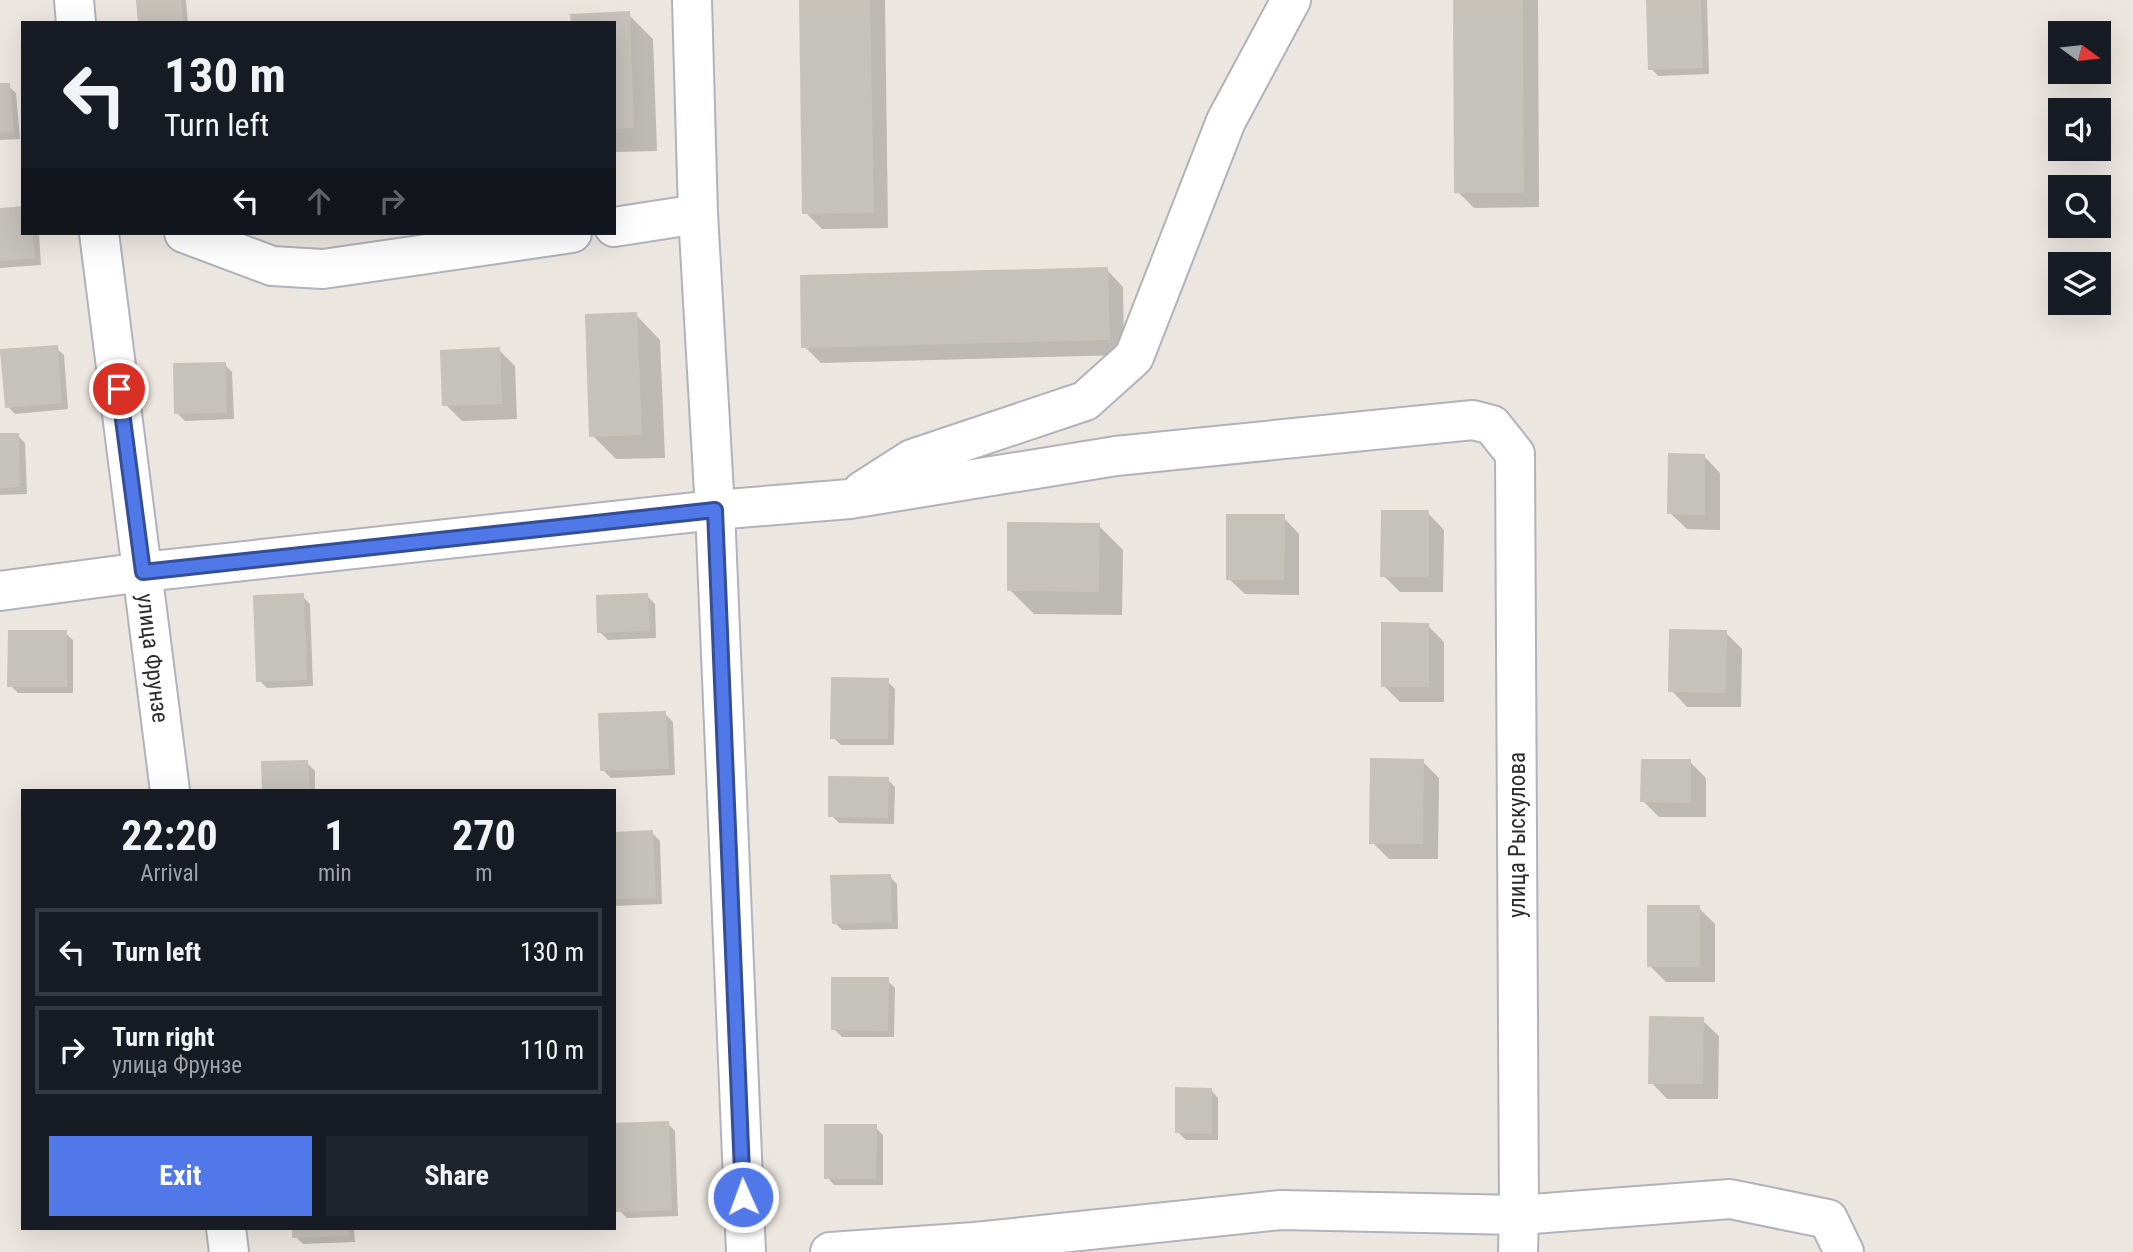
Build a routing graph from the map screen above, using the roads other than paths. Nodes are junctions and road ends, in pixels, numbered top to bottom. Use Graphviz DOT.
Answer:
graph roads {
  1 [pos="74,0"];
  2 [pos="692,0"];
  3 [pos="1291,0"];
  4 [pos="76,21"];
  5 [pos="698,214"];
  6 [pos="616,227"];
  7 [pos="99,235"];
  8 [pos="190,235"];
  9 [pos="558,235"];
  10 [pos="850,499"];
  11 [pos="715,510"];
  12 [pos="143,572"];
  13 [pos="0,591"];
  14 [pos="170,789"];
  15 [pos="226,1230"];
  16 [pos="1518,1234"];
  17 [pos="229,1252"];
  18 [pos="746,1252"];
  19 [pos="830,1252"];
  20 [pos="1844,1252"];
  1 -- 4 [label="street"];
  2 -- 5 [label="street"];
  3 -- 10 [label="street"];
  5 -- 6 [label="street"];
  5 -- 11 [label="street"];
  7 -- 12 [label="street, улица Фрунзе"];
  8 -- 9 [label="street"];
  10 -- 11 [label="street"];
  10 -- 16 [label="street, улица Рыскулова"];
  11 -- 12 [label="street"];
  11 -- 18 [label="street"];
  12 -- 13 [label="street"];
  12 -- 14 [label="street, улица Фрунзе"];
  15 -- 17 [label="street"];
  16 -- 19 [label="street"];
  16 -- 20 [label="street"];
}
